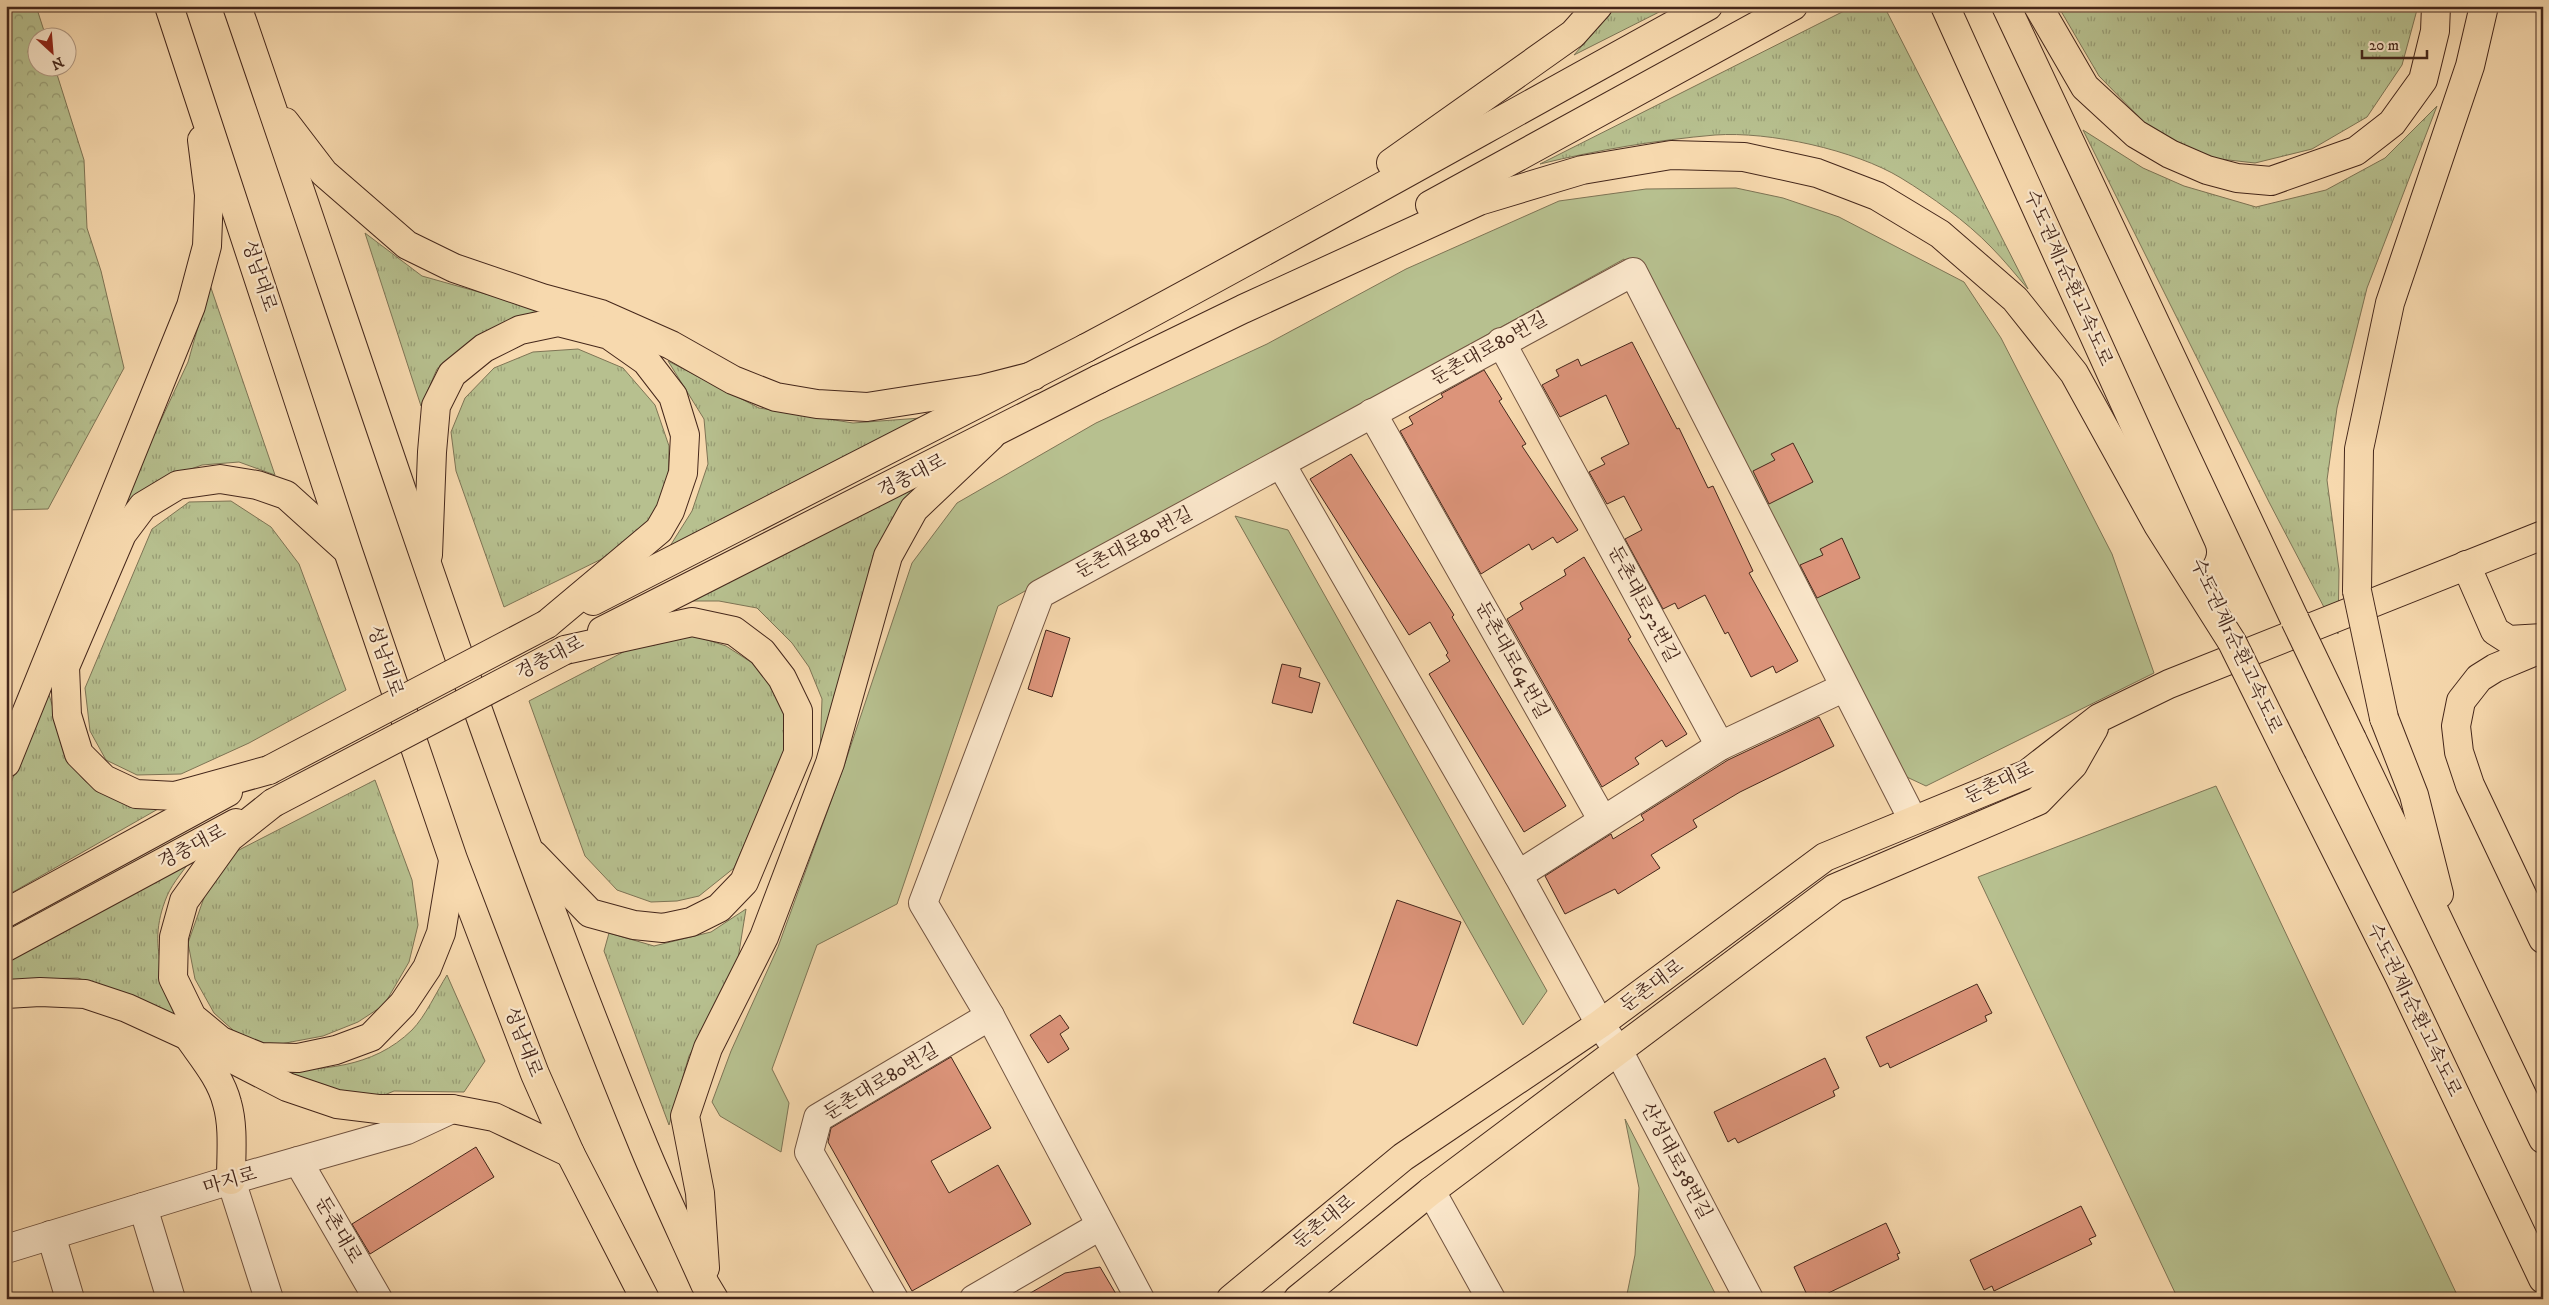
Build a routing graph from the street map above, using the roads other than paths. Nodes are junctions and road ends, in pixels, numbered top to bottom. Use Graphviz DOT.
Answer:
graph roads {
  1 [pos="169,6"];
  2 [pos="237,6"];
  3 [pos="1598,6"];
  4 [pos="1708,6"];
  5 [pos="1793,6"];
  6 [pos="2006,6"];
  7 [pos="2038,6"];
  8 [pos="2436,6"];
  9 [pos="2484,6"];
  10 [pos="1948,13"];
  11 [pos="193,74"];
  12 [pos="271,105"];
  13 [pos="1242,265"];
  14 [pos="1243,309"];
  15 [pos="1501,342"];
  16 [pos="1033,376"];
  17 [pos="1372,413"];
  18 [pos="991,436"];
  19 [pos="1281,464"];
  20 [pos="2543,535"];
  21 [pos="348,551"];
  22 [pos="2466,565"];
  23 [pos="428,571"];
  24 [pos="547,624"];
  25 [pos="2543,638"];
  26 [pos="2232,642"];
  27 [pos="2543,648"];
  28 [pos="565,650"];
  29 [pos="1843,688"];
  30 [pos="2099,718"];
  31 [pos="1720,746"];
  32 [pos="6,763"];
  33 [pos="269,770"];
  34 [pos="273,803"];
  35 [pos="1602,819"];
  36 [pos="1913,820"];
  37 [pos="529,850"];
  38 [pos="453,859"];
  39 [pos="1518,875"];
  40 [pos="6,913"];
  41 [pos="2543,939"];
  42 [pos="6,946"];
  43 [pos="2453,952"];
  44 [pos="6,994"];
  45 [pos="990,1016"];
  46 [pos="1600,1024"];
  47 [pos="188,1036"];
  48 [pos="1619,1052"];
  49 [pos="452,1109"];
  50 [pos="2543,1139"];
  51 [pos="570,1153"];
  52 [pos="298,1161"];
  53 [pos="231,1180"];
  54 [pos="1431,1191"];
  55 [pos="143,1207"];
  56 [pos="1100,1226"];
  57 [pos="51,1235"];
  58 [pos="6,1249"];
  59 [pos="2543,1279"];
  60 [pos="710,1292"];
  61 [pos="70,1299"];
  62 [pos="171,1299"];
  63 [pos="269,1299"];
  64 [pos="378,1299"];
  65 [pos="645,1299"];
  66 [pos="894,1299"];
  67 [pos="974,1299"];
  68 [pos="1140,1299"];
  69 [pos="1231,1299"];
  70 [pos="1298,1299"];
  71 [pos="1491,1299"];
  72 [pos="1749,1299"];
  1 -- 11 [label="main road, 성남대로"];
  2 -- 12 [label="main road"];
  3 -- 13 [label="main road"];
  4 -- 13 [label="main road"];
  5 -- 14 [label="main road"];
  6 -- 43 [label="main road, bridge"];
  7 -- 8 [label="main road"];
  9 -- 43 [label="main road, bridge"];
  10 -- 26 [label="main road, 수도권제1순환고속도로"];
  11 -- 21 [label="main road, 성남대로"];
  11 -- 32 [label="main road"];
  12 -- 16 [label="main road"];
  12 -- 23 [label="main road"];
  13 -- 16 [label="main road, 경충대로"];
  14 -- 18 [label="main road, 경충대로"];
  14 -- 26 [label="main road"];
  15 -- 17 [label="street, 둔촌대로80번길"];
  15 -- 29 [label="street, 둔촌대로80번길"];
  15 -- 31 [label="street, 둔촌대로52번길"];
  16 -- 24 [label="main road, 경충대로"];
  17 -- 19 [label="street, 둔촌대로80번길"];
  17 -- 35 [label="street, 둔촌대로64번길"];
  18 -- 28 [label="main road, 경충대로"];
  18 -- 60 [label="main road"];
  19 -- 39 [label="street"];
  19 -- 45 [label="street, 둔촌대로80번길"];
  20 -- 22 [label="main road"];
  21 -- 33 [label="main road"];
  21 -- 38 [label="main road, 성남대로"];
  22 -- 25 [label="main road"];
  22 -- 30 [label="main road, 둔촌대로"];
  23 -- 24 [label="main road"];
  23 -- 37 [label="main road"];
  24 -- 33 [label="main road, 경충대로, bridge"];
  26 -- 59 [label="main road, 수도권제1순환고속도로, bridge"];
  27 -- 41 [label="main road"];
  28 -- 34 [label="main road, 경충대로, bridge"];
  28 -- 37 [label="main road"];
  29 -- 31 [label="street"];
  29 -- 36 [label="street"];
  30 -- 36 [label="main road, 둔촌대로"];
  30 -- 48 [label="main road, 둔촌대로"];
  31 -- 35 [label="street"];
  33 -- 40 [label="main road, 경충대로"];
  34 -- 38 [label="main road"];
  34 -- 42 [label="main road, 경충대로"];
  35 -- 39 [label="street"];
  36 -- 46 [label="main road, 둔촌대로"];
  37 -- 60 [label="main road"];
  38 -- 51 [label="main road, 성남대로"];
  39 -- 46 [label="street"];
  43 -- 50 [label="main road"];
  44 -- 47 [label="main road"];
  45 -- 56 [label="street, 둔촌대로80번길"];
  45 -- 66 [label="street, 둔촌대로80번길"];
  46 -- 48 [label="street, 산성대로58번길"];
  46 -- 69 [label="main road, 둔촌대로"];
  47 -- 49 [label="main road"];
  47 -- 53 [label="main road"];
  48 -- 54 [label="main road, 둔촌대로"];
  48 -- 72 [label="street, 산성대로58번길"];
  49 -- 51 [label="main road"];
  49 -- 52 [label="street, 마지로"];
  51 -- 65 [label="main road, 성남대로"];
  52 -- 53 [label="street, 마지로"];
  52 -- 64 [label="street, 둔촌대로"];
  53 -- 55 [label="street, 마지로"];
  53 -- 63 [label="street"];
  54 -- 70 [label="main road, 둔촌대로"];
  54 -- 71 [label="street"];
  55 -- 57 [label="street, 마지로"];
  55 -- 62 [label="street"];
  56 -- 67 [label="street"];
  56 -- 68 [label="street, 둔촌대로80번길"];
  57 -- 58 [label="street, 마지로"];
  57 -- 61 [label="street"];
}
